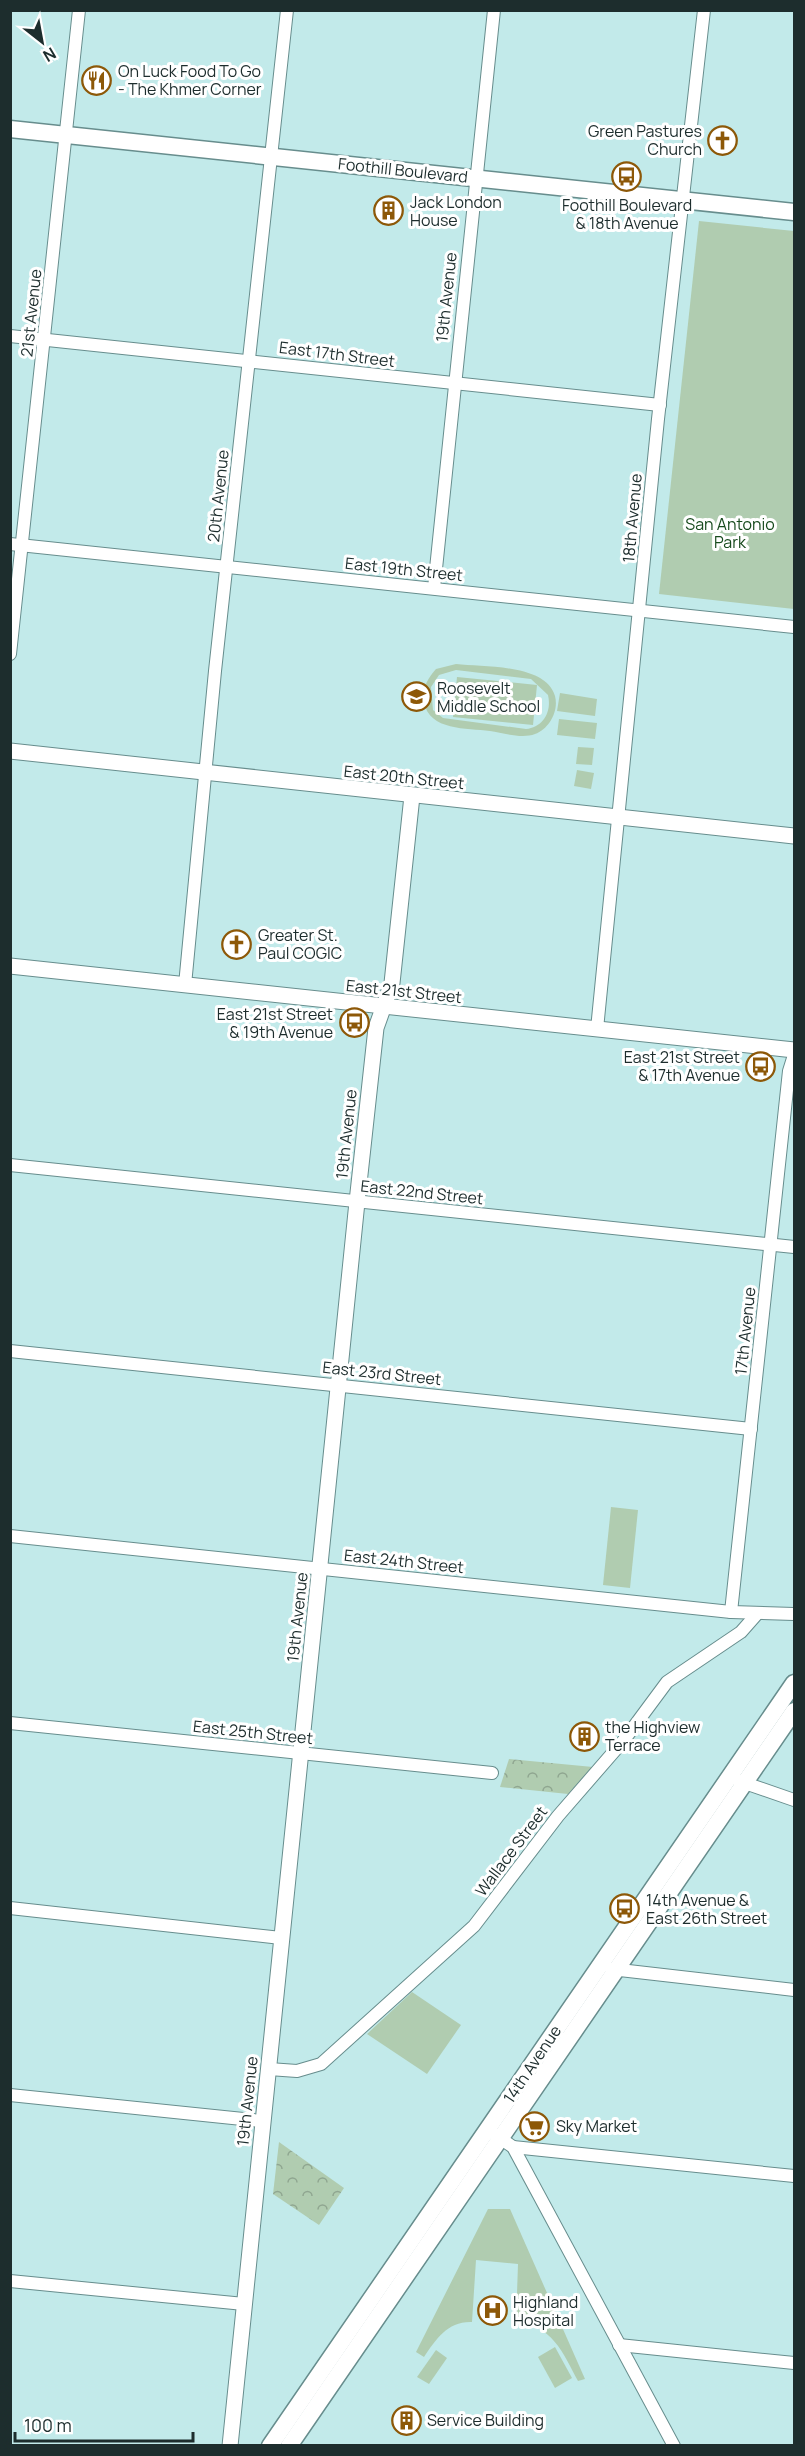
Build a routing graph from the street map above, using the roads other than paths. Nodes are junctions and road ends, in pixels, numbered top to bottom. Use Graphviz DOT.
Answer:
graph roads {
  1 [pos="79,10"];
  2 [pos="287,10"];
  3 [pos="494,10"];
  4 [pos="704,10"];
  5 [pos="10,129"];
  6 [pos="66,135"];
  7 [pos="272,156"];
  8 [pos="478,178"];
  9 [pos="683,200"];
  10 [pos="795,212"];
  11 [pos="10,336"];
  12 [pos="45,340"];
  13 [pos="249,361"];
  14 [pos="455,384"];
  15 [pos="660,405"];
  16 [pos="16,545"];
  17 [pos="228,567"];
  18 [pos="434,588"];
  19 [pos="641,610"];
  20 [pos="795,627"];
  21 [pos="10,654"];
  22 [pos="10,751"];
  23 [pos="205,772"];
  24 [pos="412,796"];
  25 [pos="618,816"];
  26 [pos="795,836"];
  27 [pos="10,966"];
  28 [pos="185,985"];
  29 [pos="384,1006"];
  30 [pos="597,1029"];
  31 [pos="795,1050"];
  32 [pos="795,1055"];
  33 [pos="10,1165"];
  34 [pos="357,1202"];
  35 [pos="771,1244"];
  36 [pos="795,1247"];
  37 [pos="10,1351"];
  38 [pos="339,1385"];
  39 [pos="751,1429"];
  40 [pos="10,1536"];
  41 [pos="321,1569"];
  42 [pos="731,1612"];
  43 [pos="795,1614"];
  44 [pos="756,1615"];
  45 [pos="795,1683"];
  46 [pos="795,1711"];
  47 [pos="10,1723"];
  48 [pos="300,1754"];
  49 [pos="492,1773"];
  50 [pos="737,1780"];
  51 [pos="795,1800"];
  52 [pos="10,1908"];
  53 [pos="281,1938"];
  54 [pos="608,1967"];
  55 [pos="795,1990"];
  56 [pos="269,2069"];
  57 [pos="10,2095"];
  58 [pos="262,2121"];
  59 [pos="500,2138"];
  60 [pos="795,2176"];
  61 [pos="10,2281"];
  62 [pos="244,2304"];
  63 [pos="619,2345"];
  64 [pos="795,2363"];
  65 [pos="230,2445"];
  66 [pos="270,2445"];
  67 [pos="289,2445"];
  68 [pos="674,2445"];
  1 -- 6 [label="street, 21st Avenue"];
  2 -- 7 [label="street, 20th Avenue"];
  3 -- 8 [label="street, 19th Avenue"];
  4 -- 9 [label="street, 18th Avenue"];
  5 -- 6 [label="main road, Foothill Boulevard"];
  6 -- 7 [label="main road, Foothill Boulevard"];
  6 -- 12 [label="street, 21st Avenue"];
  7 -- 8 [label="main road, Foothill Boulevard"];
  7 -- 13 [label="street, 20th Avenue"];
  8 -- 9 [label="main road, Foothill Boulevard"];
  8 -- 14 [label="street, 19th Avenue"];
  9 -- 10 [label="main road, Foothill Boulevard"];
  9 -- 15 [label="street, 18th Avenue"];
  11 -- 12 [label="street, East 17th Street"];
  12 -- 13 [label="street, East 17th Street"];
  12 -- 16 [label="street, 21st Avenue"];
  13 -- 14 [label="street, East 17th Street"];
  13 -- 17 [label="street, 20th Avenue"];
  14 -- 15 [label="street, East 17th Street"];
  14 -- 18 [label="street, 19th Avenue"];
  15 -- 19 [label="street, 18th Avenue"];
  16 -- 17 [label="street, East 19th Street"];
  16 -- 21 [label="street, 21st Avenue"];
  17 -- 18 [label="street, East 19th Street"];
  17 -- 23 [label="street, 20th Avenue"];
  18 -- 19 [label="street, East 19th Street"];
  19 -- 20 [label="street, East 19th Street"];
  19 -- 25 [label="street, 18th Avenue"];
  22 -- 23 [label="street, East 20th Street"];
  23 -- 24 [label="street, East 20th Street"];
  23 -- 28 [label="street, 20th Avenue"];
  24 -- 25 [label="street, East 20th Street"];
  24 -- 29 [label="street, 19th Avenue"];
  25 -- 26 [label="street, East 20th Street"];
  25 -- 30 [label="street, 18th Avenue"];
  27 -- 28 [label="street, East 21st Street"];
  28 -- 29 [label="street, East 21st Street"];
  29 -- 30 [label="street, East 21st Street"];
  29 -- 34 [label="street, 19th Avenue"];
  30 -- 31 [label="street, East 21st Street"];
  32 -- 35 [label="street, 17th Avenue"];
  33 -- 34 [label="street, East 22nd Street"];
  34 -- 35 [label="street, East 22nd Street"];
  34 -- 38 [label="street, 19th Avenue"];
  35 -- 36 [label="street, East 22nd Street"];
  35 -- 39 [label="street, 17th Avenue"];
  37 -- 38 [label="street, East 23rd Street"];
  38 -- 39 [label="street, East 23rd Street"];
  38 -- 41 [label="street, 19th Avenue"];
  39 -- 42 [label="street, 17th Avenue"];
  40 -- 41 [label="street, East 24th Street"];
  41 -- 42 [label="street, East 24th Street"];
  41 -- 48 [label="street, 19th Avenue"];
  42 -- 44 [label="street, East 24th Street"];
  43 -- 44 [label="street, East 24th Street"];
  44 -- 56 [label="street, Wallace Street"];
  45 -- 50 [label="main road, 14th Avenue"];
  46 -- 50 [label="main road, 14th Avenue"];
  47 -- 48 [label="street, East 25th Street"];
  48 -- 49 [label="street, East 25th Street"];
  48 -- 53 [label="street, 19th Avenue"];
  50 -- 51 [label="street"];
  50 -- 54 [label="main road, 14th Avenue"];
  52 -- 53 [label="street"];
  53 -- 56 [label="street, 19th Avenue"];
  54 -- 55 [label="street"];
  54 -- 59 [label="main road, 14th Avenue"];
  56 -- 58 [label="street, 19th Avenue"];
  57 -- 58 [label="street"];
  58 -- 62 [label="street, 19th Avenue"];
  59 -- 60 [label="street"];
  59 -- 63 [label="street"];
  59 -- 66 [label="main road, 14th Avenue"];
  59 -- 67 [label="main road, 14th Avenue"];
  61 -- 62 [label="street"];
  62 -- 65 [label="street, 19th Avenue"];
  63 -- 64 [label="street"];
  63 -- 68 [label="street"];
}
